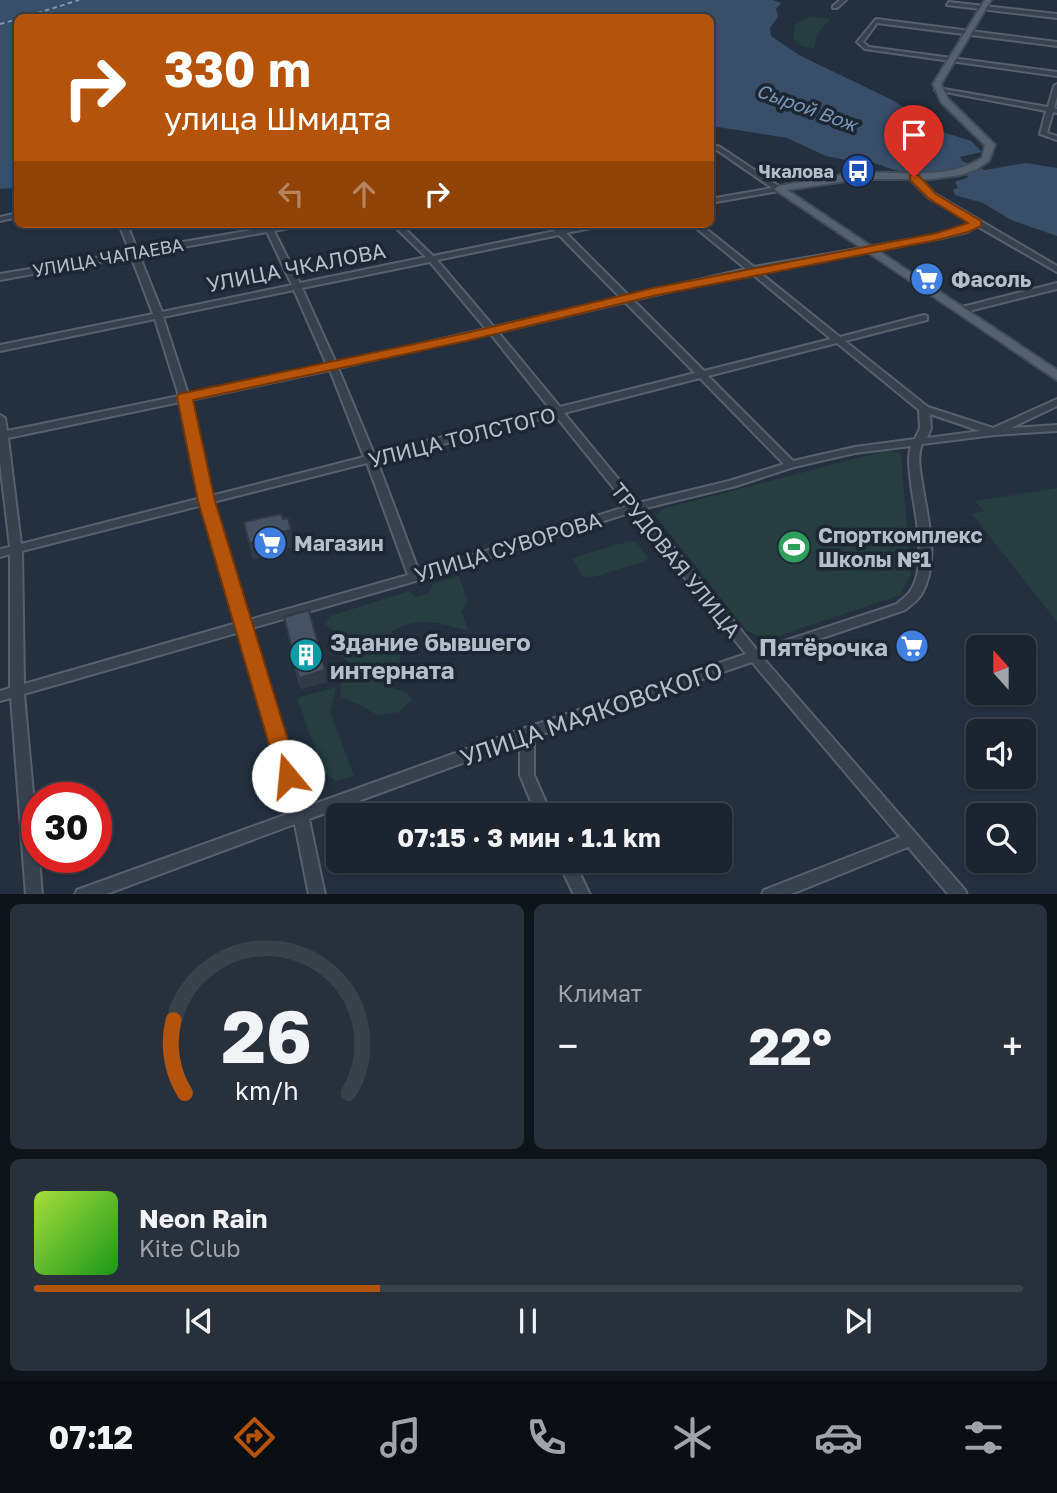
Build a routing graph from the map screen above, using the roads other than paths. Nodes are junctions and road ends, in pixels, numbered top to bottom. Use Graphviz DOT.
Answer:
graph roads {
  1 [pos="843,0"];
  2 [pos="949,4"];
  3 [pos="985,4"];
  4 [pos="835,7"];
  5 [pos="1057,16"];
  6 [pos="969,33"];
  7 [pos="1057,44"];
  8 [pos="953,62"];
  9 [pos="1057,74"];
  10 [pos="1057,86"];
  11 [pos="938,90"];
  12 [pos="1053,111"];
  13 [pos="1057,138"];
  14 [pos="714,149"];
  15 [pos="914,177"];
  16 [pos="779,189"];
  17 [pos="714,200"];
  18 [pos="976,223"];
  19 [pos="124,228"];
  20 [pos="275,228"];
  21 [pos="398,228"];
  22 [pos="558,228"];
  23 [pos="580,228"];
  24 [pos="700,228"];
  25 [pos="269,229"];
  26 [pos="562,232"];
  27 [pos="867,248"];
  28 [pos="133,253"];
  29 [pos="432,259"];
  30 [pos="1057,269"];
  31 [pos="754,270"];
  32 [pos="0,277"];
  33 [pos="298,285"];
  34 [pos="1057,286"];
  35 [pos="628,297"];
  36 [pos="961,310"];
  37 [pos="158,314"];
  38 [pos="924,318"];
  39 [pos="492,331"];
  40 [pos="835,340"];
  41 [pos="0,348"];
  42 [pos="332,367"];
  43 [pos="703,375"];
  44 [pos="1057,376"];
  45 [pos="184,397"];
  46 [pos="1057,402"];
  47 [pos="924,409"];
  48 [pos="556,413"];
  49 [pos="0,418"];
  50 [pos="1057,428"];
  51 [pos="994,432"];
  52 [pos="1,436"];
  53 [pos="917,443"];
  54 [pos="372,460"];
  55 [pos="791,465"];
  56 [pos="207,501"];
  57 [pos="633,508"];
  58 [pos="16,550"];
  59 [pos="0,553"];
  60 [pos="415,577"];
  61 [pos="243,626"];
  62 [pos="755,657"];
  63 [pos="17,691"];
  64 [pos="0,696"];
  65 [pos="527,733"];
  66 [pos="539,803"];
  67 [pos="300,814"];
  68 [pos="911,839"];
  69 [pos="572,873"];
  70 [pos="34,894"];
  71 [pos="83,894"];
  72 [pos="317,894"];
  73 [pos="582,894"];
  74 [pos="770,894"];
  75 [pos="959,894"];
  1 -- 4 [label="street"];
  2 -- 3 [label="street"];
  3 -- 5 [label="street"];
  3 -- 6 [label="main road"];
  6 -- 7 [label="street"];
  6 -- 8 [label="main road"];
  6 -- 8 [label="street"];
  8 -- 9 [label="street"];
  8 -- 11 [label="main road"];
  10 -- 12 [label="street"];
  11 -- 12 [label="street"];
  11 -- 15 [label="main road"];
  12 -- 13 [label="street"];
  14 -- 16 [label="street"];
  15 -- 16 [label="main road"];
  15 -- 18 [label="street"];
  16 -- 17 [label="street"];
  16 -- 27 [label="main road"];
  18 -- 27 [label="street"];
  18 -- 30 [label="street"];
  19 -- 28 [label="street"];
  20 -- 25 [label="street, УЛИЦА ЧАПАЕВА"];
  21 -- 29 [label="street, ТРУДОВАЯ УЛИЦА"];
  22 -- 26 [label="street"];
  23 -- 26 [label="street, УЛИЦА ЧКАЛОВА"];
  24 -- 31 [label="street"];
  25 -- 28 [label="street, УЛИЦА ЧАПАЕВА"];
  25 -- 33 [label="street"];
  26 -- 29 [label="street, УЛИЦА ЧКАЛОВА"];
  26 -- 35 [label="street"];
  27 -- 31 [label="street"];
  27 -- 36 [label="main road"];
  28 -- 32 [label="street, УЛИЦА ЧАПАЕВА"];
  28 -- 37 [label="street"];
  29 -- 33 [label="street, УЛИЦА ЧКАЛОВА"];
  29 -- 39 [label="street, ТРУДОВАЯ УЛИЦА"];
  31 -- 35 [label="street"];
  31 -- 40 [label="street"];
  33 -- 37 [label="street, УЛИЦА ЧКАЛОВА"];
  33 -- 42 [label="street"];
  34 -- 36 [label="street"];
  35 -- 39 [label="street"];
  35 -- 43 [label="street"];
  36 -- 44 [label="main road"];
  37 -- 41 [label="street, УЛИЦА ЧКАЛОВА"];
  37 -- 45 [label="street"];
  38 -- 40 [label="street, УЛИЦА ТОЛСТОГО"];
  39 -- 42 [label="street"];
  39 -- 48 [label="street, ТРУДОВАЯ УЛИЦА"];
  40 -- 43 [label="street, УЛИЦА ТОЛСТОГО"];
  40 -- 47 [label="street"];
  42 -- 45 [label="street"];
  42 -- 54 [label="street"];
  43 -- 48 [label="street, УЛИЦА ТОЛСТОГО"];
  43 -- 55 [label="street"];
  45 -- 52 [label="street"];
  45 -- 56 [label="street"];
  46 -- 51 [label="street, УЛИЦА СУВОРОВА"];
  47 -- 51 [label="street"];
  47 -- 53 [label="street, УЛИЦА МАЯКОВСКОГО"];
  48 -- 54 [label="street, УЛИЦА ТОЛСТОГО"];
  48 -- 57 [label="street, ТРУДОВАЯ УЛИЦА"];
  49 -- 52 [label="street"];
  50 -- 51 [label="street"];
  51 -- 53 [label="street, УЛИЦА СУВОРОВА"];
  52 -- 58 [label="street"];
  53 -- 55 [label="street, УЛИЦА СУВОРОВА"];
  53 -- 62 [label="street, УЛИЦА МАЯКОВСКОГО"];
  54 -- 56 [label="street, УЛИЦА ТОЛСТОГО"];
  54 -- 60 [label="street"];
  55 -- 57 [label="street, УЛИЦА СУВОРОВА"];
  56 -- 58 [label="street, УЛИЦА ТОЛСТОГО"];
  56 -- 61 [label="street"];
  57 -- 60 [label="street, УЛИЦА СУВОРОВА"];
  57 -- 62 [label="street, ТРУДОВАЯ УЛИЦА"];
  58 -- 59 [label="street, УЛИЦА ТОЛСТОГО"];
  58 -- 63 [label="street"];
  60 -- 61 [label="street, УЛИЦА СУВОРОВА"];
  61 -- 63 [label="street, УЛИЦА СУВОРОВА"];
  61 -- 67 [label="street"];
  62 -- 65 [label="street, УЛИЦА МАЯКОВСКОГО"];
  62 -- 68 [label="street, ТРУДОВАЯ УЛИЦА"];
  63 -- 64 [label="street, УЛИЦА СУВОРОВА"];
  63 -- 70 [label="street"];
  65 -- 66 [label="street"];
  65 -- 67 [label="street, УЛИЦА МАЯКОВСКОГО"];
  67 -- 71 [label="street, УЛИЦА МАЯКОВСКОГО"];
  67 -- 72 [label="street"];
  68 -- 74 [label="street"];
  68 -- 75 [label="street, ТРУДОВАЯ УЛИЦА"];
  69 -- 73 [label="street"];
}
